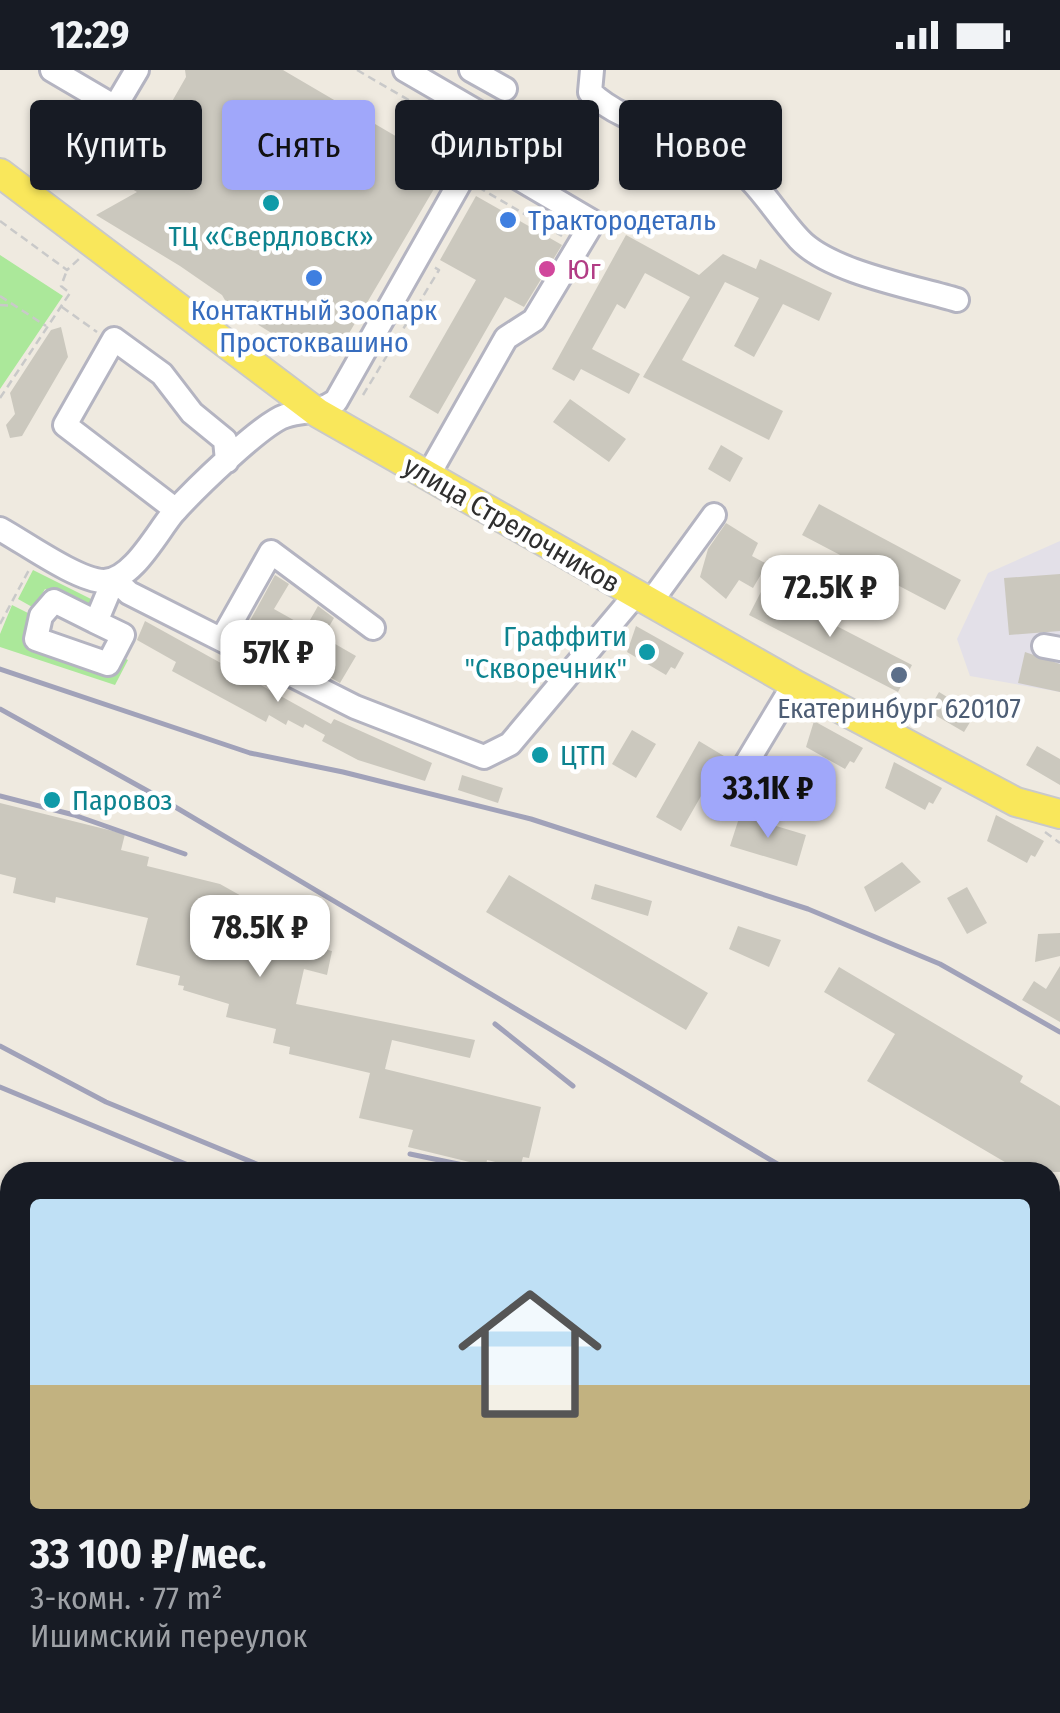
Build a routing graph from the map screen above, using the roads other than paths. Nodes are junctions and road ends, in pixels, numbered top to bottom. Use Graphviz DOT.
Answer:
graph roads {
  1 [pos="52,70"];
  2 [pos="137,70"];
  3 [pos="405,70"];
  4 [pos="471,70"];
  5 [pos="592,70"];
  6 [pos="505,89"];
  7 [pos="457,100"];
  8 [pos="0,173"];
  9 [pos="456,190"];
  10 [pos="544,190"];
  11 [pos="957,300"];
  12 [pos="318,413"];
  13 [pos="227,461"];
  14 [pos="434,464"];
  15 [pos="176,510"];
  16 [pos="714,515"];
  17 [pos="0,529"];
  18 [pos="114,578"];
  19 [pos="643,599"];
  20 [pos="96,622"];
  21 [pos="374,628"];
  22 [pos="222,639"];
  23 [pos="794,684"];
  24 [pos="720,807"];
  25 [pos="1060,814"];
  1 -- 2 [label="street"];
  3 -- 7 [label="street"];
  4 -- 6 [label="street"];
  5 -- 11 [label="street"];
  8 -- 12 [label="main road, улица Стрелочников"];
  9 -- 12 [label="street"];
  10 -- 14 [label="street"];
  12 -- 13 [label="street"];
  12 -- 19 [label="main road, улица Стрелочников"];
  13 -- 15 [label="street"];
  13 -- 15 [label="street"];
  15 -- 18 [label="street"];
  16 -- 19 [label="street"];
  17 -- 18 [label="street"];
  18 -- 20 [label="street"];
  18 -- 22 [label="street"];
  19 -- 22 [label="street"];
  19 -- 23 [label="main road, улица Стрелочников"];
  21 -- 22 [label="street"];
  23 -- 24 [label="street"];
  23 -- 25 [label="main road, улица Стрелочников"];
}
